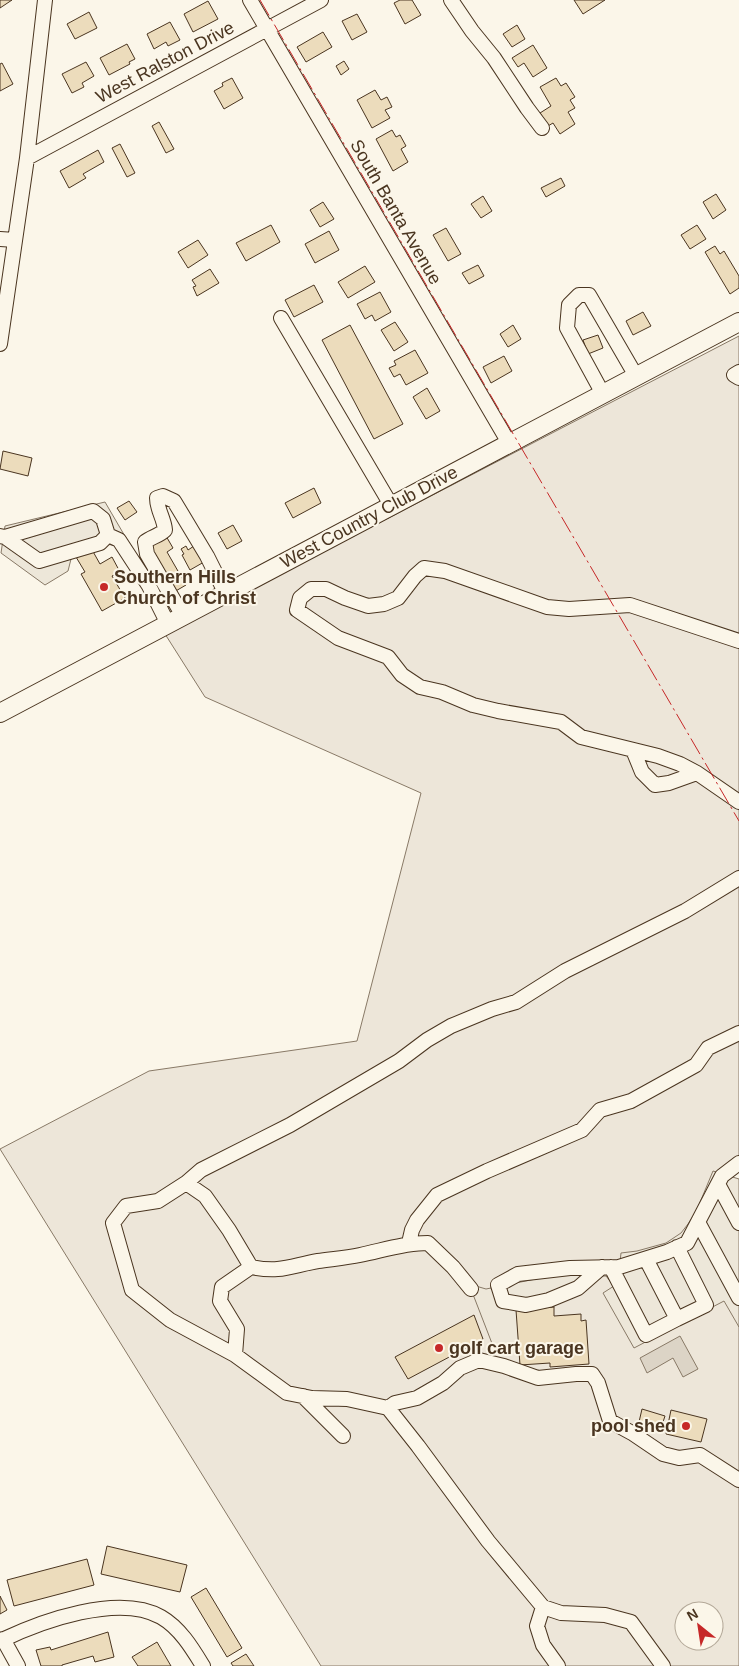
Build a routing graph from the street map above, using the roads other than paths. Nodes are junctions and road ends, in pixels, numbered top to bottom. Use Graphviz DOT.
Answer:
graph roads {
  1 [pos="46,0"];
  2 [pos="250,0"];
  3 [pos="321,0"];
  4 [pos="451,0"];
  5 [pos="268,28"];
  6 [pos="542,128"];
  7 [pos="27,158"];
  8 [pos="0,239"];
  9 [pos="15,240"];
  10 [pos="282,318"];
  11 [pos="739,322"];
  12 [pos="0,344"];
  13 [pos="739,372"];
  14 [pos="636,376"];
  15 [pos="739,378"];
  16 [pos="603,394"];
  17 [pos="508,443"];
  18 [pos="391,505"];
  19 [pos="108,535"];
  20 [pos="2,537"];
  21 [pos="226,594"];
  22 [pos="175,620"];
  23 [pos="739,641"];
  24 [pos="0,713"];
  25 [pos="633,750"];
  26 [pos="696,774"];
  27 [pos="739,802"];
  28 [pos="739,878"];
  29 [pos="739,1033"];
  30 [pos="739,1163"];
  31 [pos="186,1183"];
  32 [pos="718,1184"];
  33 [pos="698,1222"];
  34 [pos="739,1223"];
  35 [pos="409,1243"];
  36 [pos="677,1247"];
  37 [pos="646,1258"];
  38 [pos="251,1267"];
  39 [pos="607,1267"];
  40 [pos="471,1289"];
  41 [pos="739,1298"];
  42 [pos="677,1319"];
  43 [pos="235,1355"];
  44 [pos="303,1396"];
  45 [pos="416,1398"];
  46 [pos="388,1408"];
  47 [pos="402,1424"];
  48 [pos="343,1436"];
  49 [pos="739,1480"];
  50 [pos="543,1607"];
  51 [pos="1,1640"];
  52 [pos="18,1666"];
  53 [pos="203,1666"];
  54 [pos="558,1666"];
  55 [pos="663,1666"];
  1 -- 7 [label="street"];
  2 -- 5 [label="street, South Banta Avenue"];
  3 -- 5 [label="street, West Ralston Drive"];
  4 -- 6 [label="street"];
  5 -- 7 [label="street, West Ralston Drive"];
  5 -- 17 [label="street, South Banta Avenue"];
  7 -- 9 [label="street"];
  8 -- 9 [label="street"];
  9 -- 12 [label="street"];
  10 -- 18 [label="street"];
  11 -- 14 [label="main road, West Country Club Drive"];
  13 -- 15 [label="street"];
  14 -- 16 [label="main road, West Country Club Drive"];
  14 -- 16 [label="street"];
  16 -- 17 [label="main road, West Country Club Drive"];
  17 -- 18 [label="main road, West Country Club Drive"];
  18 -- 21 [label="main road, West Country Club Drive"];
  19 -- 20 [label="street"];
  19 -- 20 [label="street"];
  19 -- 22 [label="street"];
  21 -- 22 [label="main road, West Country Club Drive"];
  21 -- 22 [label="street"];
  22 -- 24 [label="main road, West Country Club Drive"];
  23 -- 25 [label="street"];
  25 -- 26 [label="street"];
  25 -- 26 [label="street"];
  26 -- 27 [label="street"];
  28 -- 31 [label="street"];
  29 -- 35 [label="street"];
  30 -- 32 [label="street"];
  31 -- 38 [label="street"];
  31 -- 43 [label="street"];
  32 -- 33 [label="street"];
  32 -- 34 [label="street"];
  33 -- 36 [label="street"];
  33 -- 41 [label="street"];
  35 -- 38 [label="street"];
  35 -- 40 [label="street"];
  36 -- 37 [label="street"];
  36 -- 42 [label="street"];
  37 -- 39 [label="street"];
  37 -- 42 [label="street"];
  38 -- 43 [label="street"];
  39 -- 39 [label="street"];
  39 -- 42 [label="street"];
  43 -- 44 [label="street"];
  44 -- 46 [label="street"];
  44 -- 48 [label="street"];
  45 -- 46 [label="street"];
  45 -- 47 [label="street"];
  45 -- 49 [label="street"];
  46 -- 47 [label="street"];
  47 -- 50 [label="street"];
  50 -- 54 [label="street"];
  50 -- 55 [label="street"];
  51 -- 52 [label="street"];
  51 -- 53 [label="street"];
}
